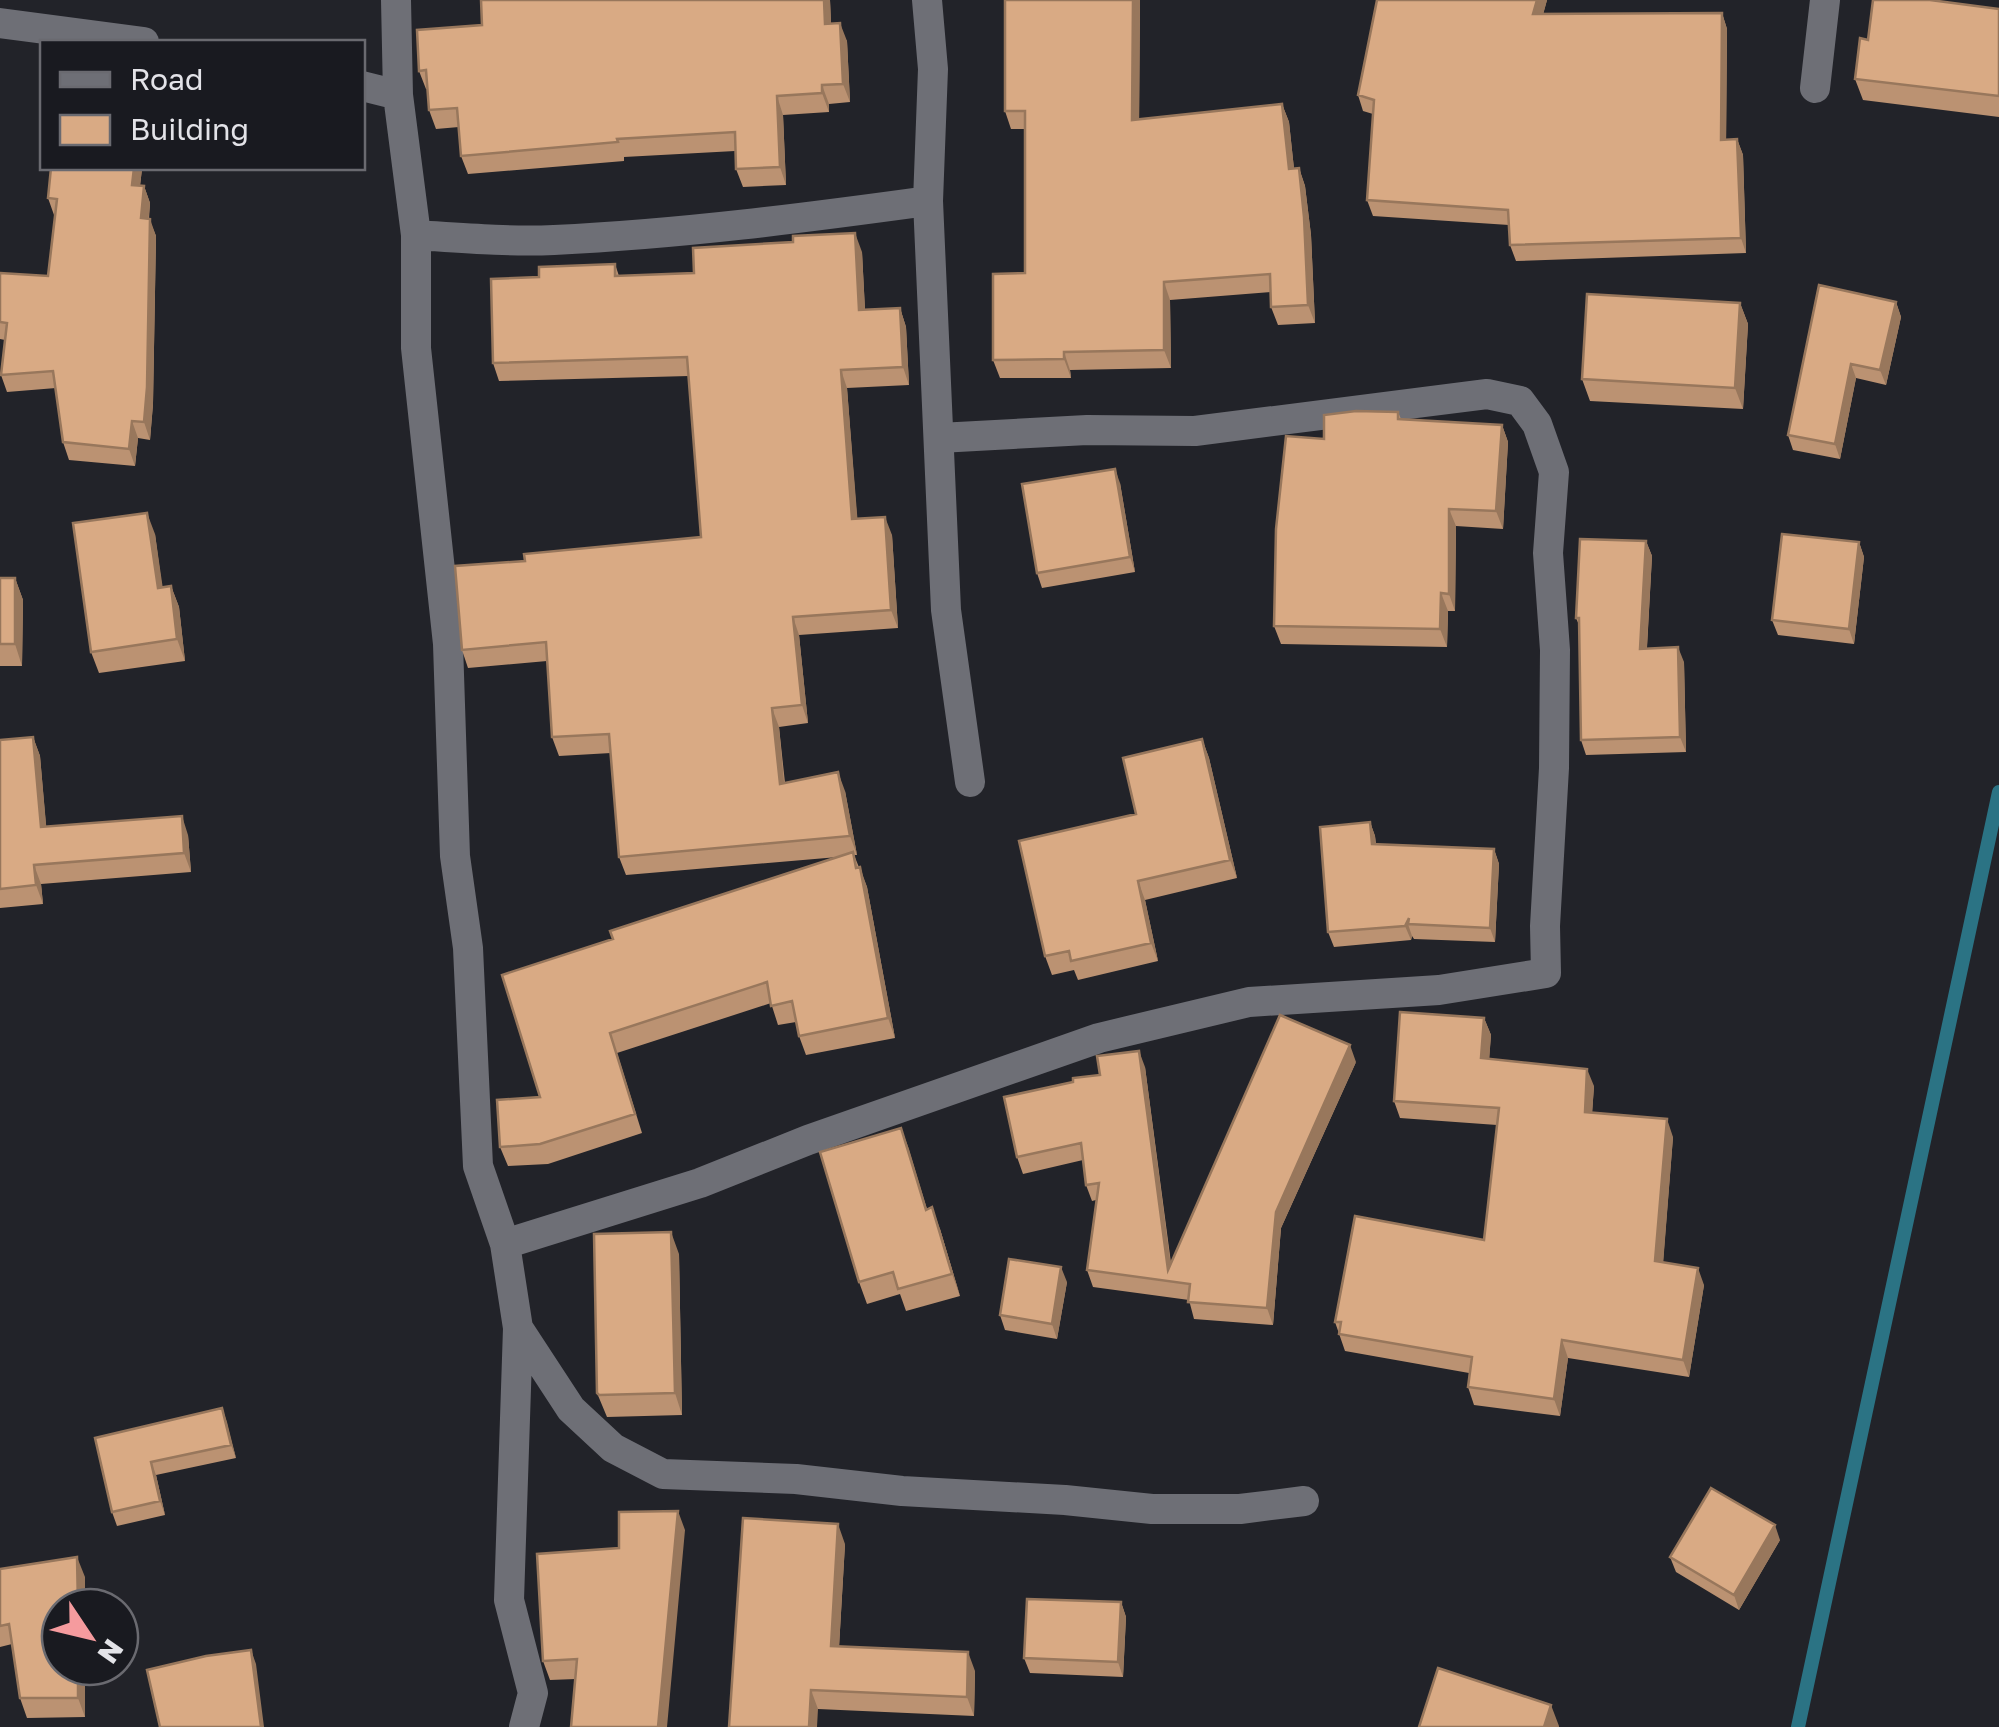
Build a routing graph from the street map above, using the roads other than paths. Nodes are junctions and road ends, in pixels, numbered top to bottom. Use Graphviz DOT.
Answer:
graph roads {
  1 [pos="396,0"];
  2 [pos="927,0"];
  3 [pos="1825,0"];
  4 [pos="0,23"];
  5 [pos="129,40"];
  6 [pos="365,87"];
  7 [pos="1815,88"];
  8 [pos="398,95"];
  9 [pos="928,201"];
  10 [pos="416,235"];
  11 [pos="938,438"];
  12 [pos="970,782"];
  13 [pos="505,1244"];
  14 [pos="518,1328"];
  15 [pos="1304,1501"];
  16 [pos="524,1727"];
  1 -- 8 [label="street"];
  2 -- 9 [label="street"];
  3 -- 7 [label="street"];
  4 -- 5 [label="street"];
  6 -- 8 [label="street"];
  8 -- 10 [label="street"];
  9 -- 10 [label="street"];
  9 -- 11 [label="street"];
  10 -- 13 [label="street"];
  11 -- 12 [label="street"];
  11 -- 13 [label="street"];
  13 -- 14 [label="street"];
  14 -- 15 [label="street"];
  14 -- 16 [label="street"];
}
